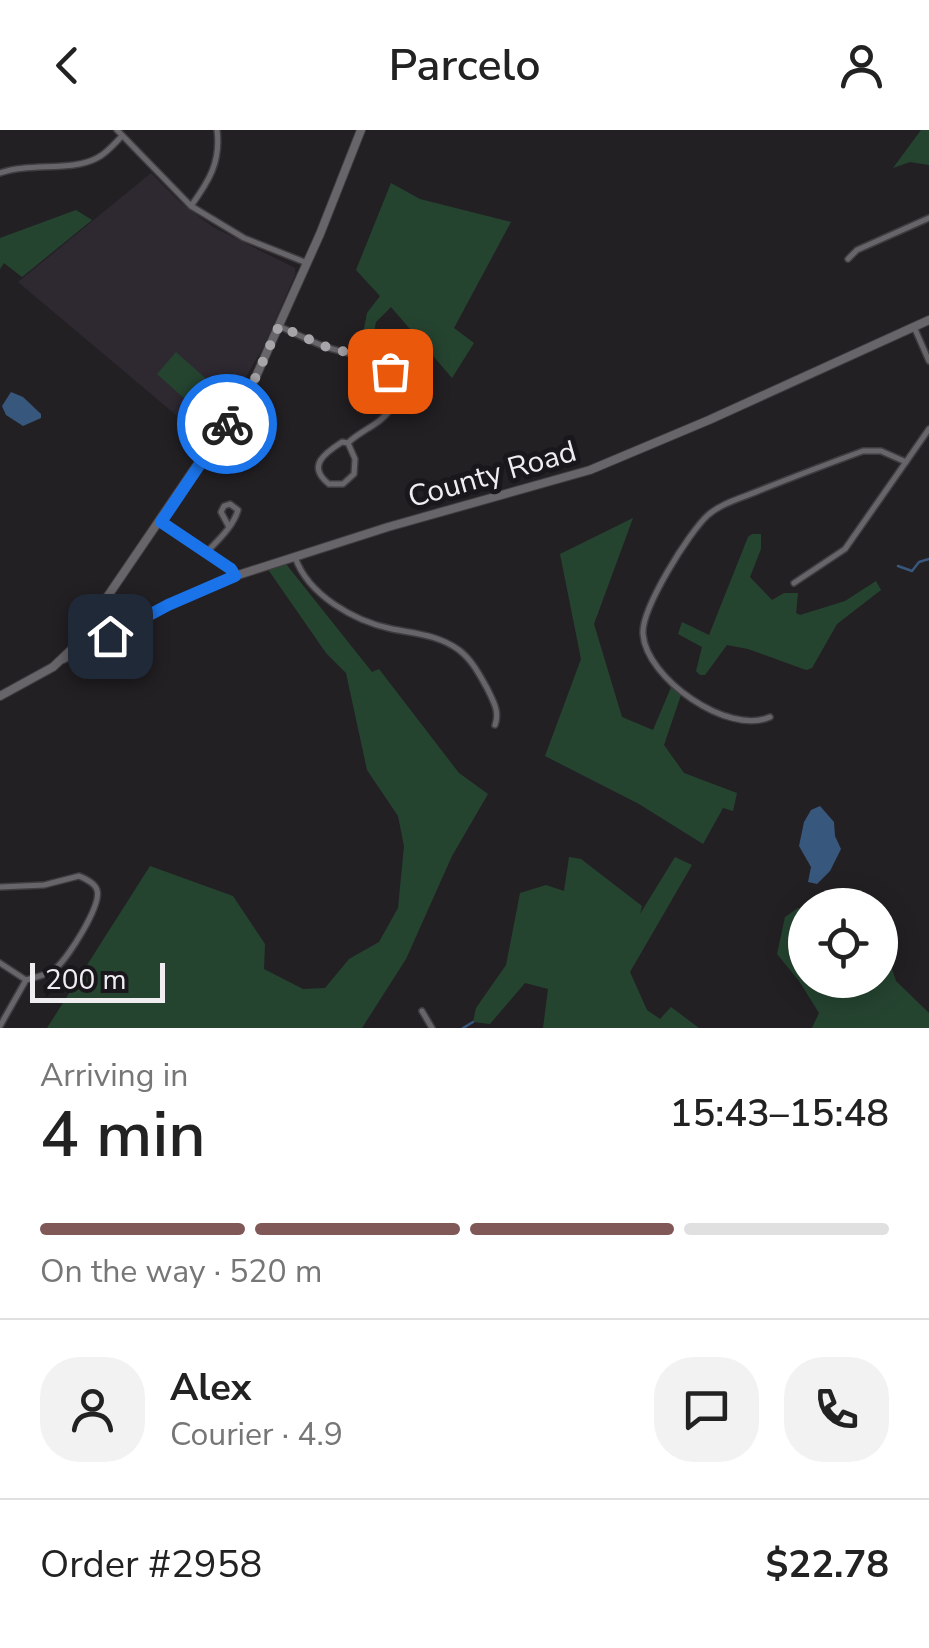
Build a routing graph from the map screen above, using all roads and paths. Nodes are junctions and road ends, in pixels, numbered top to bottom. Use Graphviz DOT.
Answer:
graph roads {
  1 [pos="217,130"];
  2 [pos="360,130"];
  3 [pos="119,133"];
  4 [pos="0,173"];
  5 [pos="191,206"];
  6 [pos="929,218"];
  7 [pos="848,259"];
  8 [pos="307,264"];
  9 [pos="929,320"];
  10 [pos="279,326"];
  11 [pos="914,327"];
  12 [pos="929,360"];
  13 [pos="929,429"];
  14 [pos="348,442"];
  15 [pos="906,462"];
  16 [pos="161,522"];
  17 [pos="230,527"];
  18 [pos="206,553"];
  19 [pos="294,557"];
  20 [pos="235,576"];
  21 [pos="794,584"];
  22 [pos="63,660"];
  23 [pos="0,696"];
  24 [pos="770,717"];
  25 [pos="495,725"];
  26 [pos="0,887"];
  27 [pos="0,963"];
  28 [pos="26,980"];
  29 [pos="422,1012"];
  30 [pos="0,1026"];
  31 [pos="432,1028"];
  1 -- 5 [label="street"];
  2 -- 8 [label="street"];
  3 -- 4 [label="street"];
  3 -- 5 [label="street"];
  5 -- 8 [label="street"];
  6 -- 7 [label="street"];
  8 -- 10 [label="street"];
  9 -- 11 [label="street, County Road"];
  10 -- 14 [label="street"];
  10 -- 16 [label="street"];
  11 -- 12 [label="street"];
  11 -- 19 [label="street, County Road"];
  13 -- 15 [label="street"];
  14 -- 14 [label="street"];
  15 -- 21 [label="street"];
  15 -- 24 [label="street"];
  16 -- 18 [label="street"];
  16 -- 22 [label="street"];
  17 -- 18 [label="street"];
  18 -- 20 [label="street"];
  19 -- 20 [label="street, County Road"];
  19 -- 25 [label="street"];
  20 -- 22 [label="street, County Road"];
  22 -- 23 [label="street, County Road"];
  26 -- 28 [label="street"];
  27 -- 28 [label="street"];
  28 -- 30 [label="street"];
  29 -- 31 [label="street"];
}
